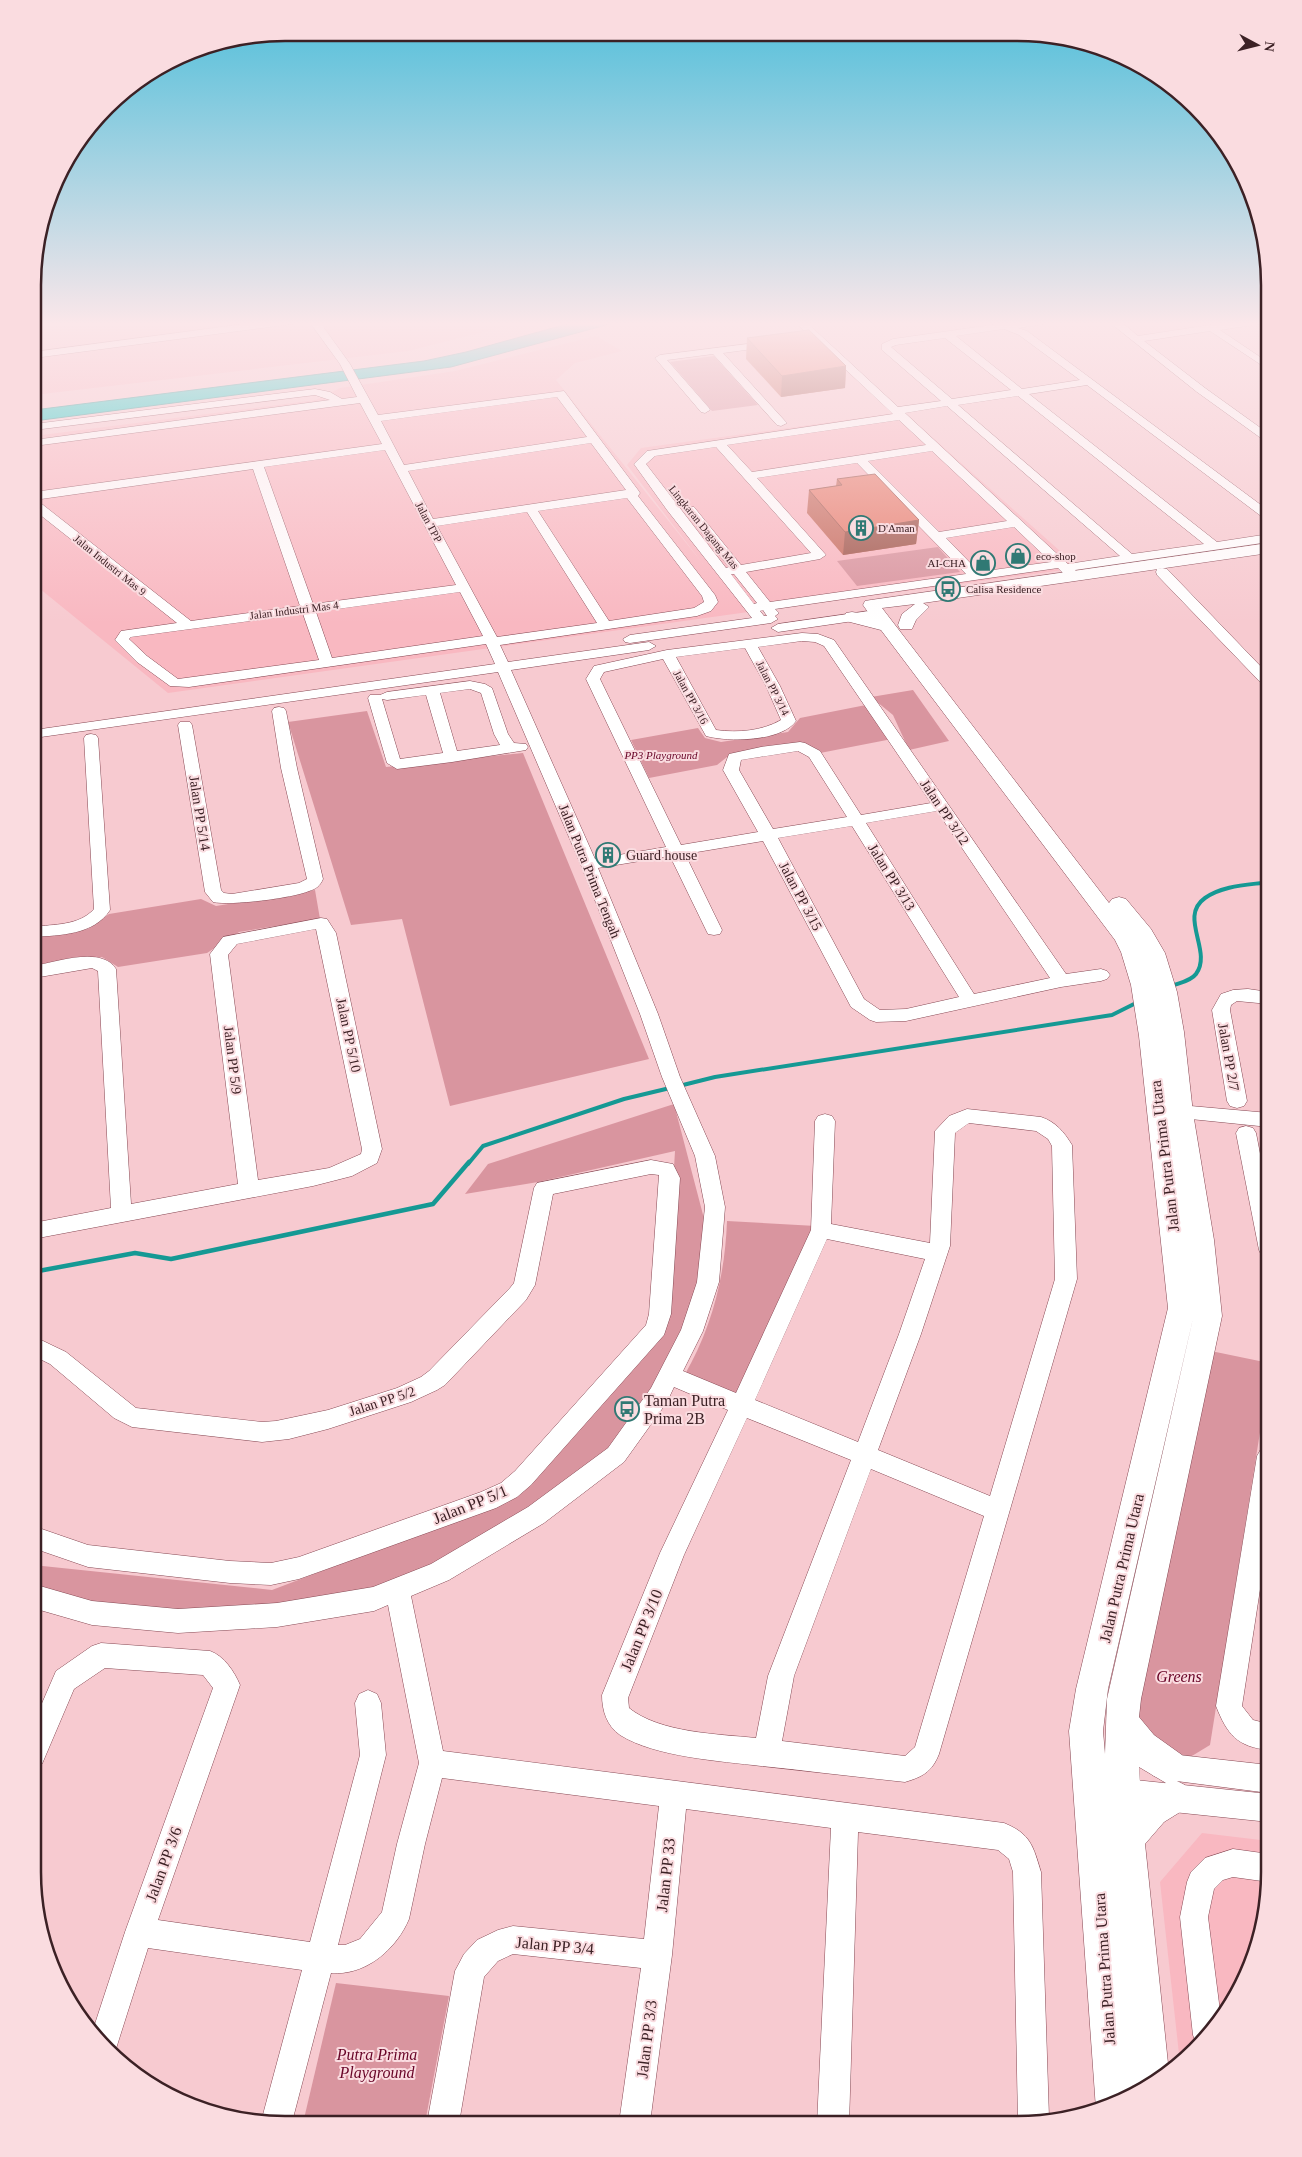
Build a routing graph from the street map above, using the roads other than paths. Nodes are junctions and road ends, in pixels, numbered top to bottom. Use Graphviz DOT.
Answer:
graph roads {
  1 [pos="77,422"];
  2 [pos="193,422"];
  3 [pos="375,422"];
  4 [pos="582,422"];
  5 [pos="846,422"];
  6 [pos="907,422"];
  7 [pos="971,422"];
  8 [pos="1057,422"];
  9 [pos="1142,422"];
  10 [pos="1247,422"];
  11 [pos="41,426"];
  12 [pos="1261,432"];
  13 [pos="595,439"];
  14 [pos="41,442"];
  15 [pos="719,443"];
  16 [pos="388,446"];
  17 [pos="935,447"];
  18 [pos="644,459"];
  19 [pos="860,459"];
  20 [pos="257,464"];
  21 [pos="400,469"];
  22 [pos="749,476"];
  23 [pos="630,493"];
  24 [pos="41,495"];
  25 [pos="530,508"];
  26 [pos="41,510"];
  27 [pos="1261,510"];
  28 [pos="429,523"];
  29 [pos="1017,523"];
  30 [pos="936,536"];
  31 [pos="1261,539"];
  32 [pos="1214,546"];
  33 [pos="1261,549"];
  34 [pos="1261,557"];
  35 [pos="1129,558"];
  36 [pos="738,569"];
  37 [pos="1067,569"];
  38 [pos="723,572"];
  39 [pos="1162,572"];
  40 [pos="976,576"];
  41 [pos="464,588"];
  42 [pos="766,606"];
  43 [pos="309,608"];
  44 [pos="752,608"];
  45 [pos="888,614"];
  46 [pos="852,617"];
  47 [pos="776,618"];
  48 [pos="761,621"];
  49 [pos="187,624"];
  50 [pos="606,626"];
  51 [pos="492,640"];
  52 [pos="749,643"];
  53 [pos="829,643"];
  54 [pos="666,654"];
  55 [pos="538,657"];
  56 [pos="328,663"];
  57 [pos="505,669"];
  58 [pos="1261,675"];
  59 [pos="593,679"];
  60 [pos="432,691"];
  61 [pos="374,698"];
  62 [pos="279,712"];
  63 [pos="182,719"];
  64 [pos="41,733"];
  65 [pos="749,734"];
  66 [pos="91,738"];
  67 [pos="41,745"];
  68 [pos="538,745"];
  69 [pos="510,749"];
  70 [pos="452,758"];
  71 [pos="731,770"];
  72 [pos="940,806"];
  73 [pos="856,820"];
  74 [pos="768,835"];
  75 [pos="676,850"];
  76 [pos="589,866"];
  77 [pos="321,923"];
  78 [pos="714,930"];
  79 [pos="41,931"];
  80 [pos="41,971"];
  81 [pos="1101,975"];
  82 [pos="1061,981"];
  83 [pos="1261,997"];
  84 [pos="970,1000"];
  85 [pos="1237,1101"];
  86 [pos="1170,1111"];
  87 [pos="1261,1119"];
  88 [pos="826,1121"];
  89 [pos="1246,1133"];
  90 [pos="606,1177"];
  91 [pos="249,1190"];
  92 [pos="1261,1207"];
  93 [pos="121,1213"];
  94 [pos="41,1229"];
  95 [pos="821,1230"];
  96 [pos="938,1253"];
  97 [pos="41,1350"];
  98 [pos="669,1375"];
  99 [pos="742,1405"];
  100 [pos="864,1455"];
  101 [pos="1261,1506"];
  102 [pos="999,1511"];
  103 [pos="41,1540"];
  104 [pos="397,1590"];
  105 [pos="41,1600"];
  106 [pos="368,1703"];
  107 [pos="1122,1719"];
  108 [pos="41,1736"];
  109 [pos="1261,1736"];
  110 [pos="767,1753"];
  111 [pos="1088,1758"];
  112 [pos="1121,1762"];
  113 [pos="432,1763"];
  114 [pos="1261,1779"];
  115 [pos="1171,1782"];
  116 [pos="1089,1790"];
  117 [pos="1123,1793"];
  118 [pos="674,1795"];
  119 [pos="1261,1806"];
  120 [pos="846,1816"];
  121 [pos="1127,1840"];
  122 [pos="1261,1867"];
  123 [pos="139,1932"];
  124 [pos="657,1955"];
  125 [pos="319,1958"];
  126 [pos="1207,2024"];
  127 [pos="105,2036"];
  128 [pos="1150,2076"];
  129 [pos="1113,2096"];
  130 [pos="1034,2115"];
  131 [pos="279,2116"];
  132 [pos="444,2116"];
  133 [pos="636,2116"];
  134 [pos="833,2116"];
  1 -- 11 [label="street"];
  2 -- 14 [label="street"];
  3 -- 16 [label="street, Jalan TPP"];
  4 -- 13 [label="street"];
  5 -- 15 [label="street"];
  6 -- 17 [label="street"];
  7 -- 35 [label="street"];
  8 -- 32 [label="street"];
  9 -- 27 [label="street"];
  10 -- 12 [label="street"];
  13 -- 21 [label="street"];
  13 -- 23 [label="street"];
  15 -- 18 [label="street"];
  15 -- 22 [label="street"];
  16 -- 20 [label="street"];
  16 -- 21 [label="street, Jalan TPP"];
  17 -- 19 [label="street"];
  17 -- 29 [label="street"];
  18 -- 36 [label="street, Lingkaran Dagang Mas"];
  18 -- 38 [label="street, Lingkaran Dagang Mas"];
  19 -- 22 [label="street"];
  19 -- 30 [label="street"];
  20 -- 24 [label="street"];
  20 -- 43 [label="street"];
  21 -- 28 [label="street, Jalan TPP"];
  22 -- 36 [label="street"];
  23 -- 25 [label="street"];
  23 -- 50 [label="street"];
  25 -- 28 [label="street"];
  25 -- 50 [label="street"];
  26 -- 49 [label="street, Jalan Industri Mas 9"];
  28 -- 41 [label="street, Jalan TPP"];
  29 -- 30 [label="street"];
  29 -- 37 [label="street"];
  30 -- 40 [label="street"];
  31 -- 32 [label="street"];
  32 -- 35 [label="street"];
  33 -- 37 [label="main road"];
  34 -- 39 [label="main road"];
  35 -- 37 [label="street"];
  36 -- 38 [label="street"];
  36 -- 42 [label="street, Lingkaran Dagang Mas"];
  37 -- 40 [label="street"];
  37 -- 45 [label="main road"];
  38 -- 44 [label="street, Lingkaran Dagang Mas"];
  39 -- 45 [label="main road"];
  39 -- 58 [label="street"];
  40 -- 42 [label="street"];
  41 -- 43 [label="street, Jalan Industri Mas 4"];
  41 -- 51 [label="street, Jalan TPP"];
  42 -- 44 [label="street"];
  42 -- 47 [label="street, Lingkaran Dagang Mas"];
  43 -- 49 [label="street, Jalan Industri Mas 4"];
  43 -- 56 [label="street"];
  44 -- 48 [label="street, Lingkaran Dagang Mas"];
  45 -- 46 [label="main road"];
  45 -- 47 [label="street"];
  45 -- 86 [label="main road, Jalan Putra Prima Utara"];
  46 -- 55 [label="street"];
  47 -- 48 [label="street"];
  48 -- 55 [label="street"];
  49 -- 56 [label="street, Jalan Industri Mas 4"];
  50 -- 51 [label="street"];
  51 -- 55 [label="street"];
  51 -- 56 [label="street"];
  51 -- 57 [label="street, Jalan TPP"];
  52 -- 53 [label="street"];
  52 -- 54 [label="street"];
  52 -- 65 [label="street, Jalan PP 3/14"];
  53 -- 72 [label="street, Jalan PP 3/12"];
  54 -- 59 [label="street"];
  54 -- 65 [label="street, Jalan PP 3/16"];
  55 -- 57 [label="street"];
  55 -- 57 [label="street"];
  57 -- 63 [label="street"];
  57 -- 68 [label="street, Jalan Putra Prima Tengah"];
  59 -- 75 [label="street"];
  60 -- 61 [label="street"];
  60 -- 69 [label="street"];
  60 -- 70 [label="street"];
  61 -- 62 [label="street"];
  61 -- 70 [label="street"];
  62 -- 63 [label="street"];
  62 -- 63 [label="street, Jalan PP 5/14"];
  63 -- 64 [label="street"];
  63 -- 66 [label="street"];
  66 -- 67 [label="street"];
  66 -- 79 [label="street"];
  68 -- 69 [label="street"];
  68 -- 76 [label="street, Jalan Putra Prima Tengah"];
  69 -- 70 [label="street"];
  71 -- 73 [label="street, Jalan PP 3/13"];
  71 -- 74 [label="street, Jalan PP 3/15"];
  72 -- 73 [label="street"];
  72 -- 82 [label="street, Jalan PP 3/12"];
  73 -- 74 [label="street"];
  73 -- 84 [label="street, Jalan PP 3/13"];
  74 -- 75 [label="street"];
  74 -- 84 [label="street, Jalan PP 3/15"];
  75 -- 76 [label="street"];
  75 -- 78 [label="street"];
  76 -- 98 [label="street, Jalan Putra Prima Tengah"];
  77 -- 91 [label="street, Jalan PP 5/9"];
  77 -- 91 [label="street, Jalan PP 5/10"];
  80 -- 93 [label="street"];
  81 -- 82 [label="street"];
  82 -- 84 [label="street"];
  83 -- 85 [label="street, Jalan PP 2/7"];
  86 -- 87 [label="street"];
  86 -- 107 [label="main road, Jalan Putra Prima Utara"];
  86 -- 111 [label="main road, Jalan Putra Prima Utara"];
  88 -- 95 [label="street"];
  89 -- 92 [label="street"];
  90 -- 97 [label="street, Jalan PP 5/2"];
  90 -- 103 [label="street, Jalan PP 5/1"];
  91 -- 93 [label="street"];
  93 -- 94 [label="street"];
  95 -- 96 [label="street"];
  95 -- 99 [label="street, Jalan PP 3/10"];
  96 -- 100 [label="street"];
  96 -- 102 [label="street, Jalan PP 3/10"];
  98 -- 99 [label="street"];
  98 -- 104 [label="street"];
  99 -- 100 [label="street"];
  99 -- 110 [label="street, Jalan PP 3/10"];
  100 -- 102 [label="street"];
  100 -- 110 [label="street"];
  101 -- 109 [label="street"];
  102 -- 110 [label="street, Jalan PP 3/10"];
  104 -- 105 [label="street"];
  104 -- 113 [label="street"];
  106 -- 125 [label="street"];
  107 -- 112 [label="main road, Jalan Putra Prima Utara"];
  107 -- 115 [label="main road"];
  108 -- 123 [label="street, Jalan PP 3/6"];
  111 -- 112 [label="street"];
  111 -- 116 [label="main road, Jalan Putra Prima Utara"];
  112 -- 115 [label="street"];
  112 -- 117 [label="main road, Jalan Putra Prima Utara"];
  113 -- 118 [label="street"];
  113 -- 125 [label="street"];
  114 -- 115 [label="street"];
  115 -- 117 [label="street"];
  115 -- 119 [label="street"];
  115 -- 121 [label="main road"];
  116 -- 117 [label="street"];
  116 -- 129 [label="main road, Jalan Putra Prima Utara"];
  117 -- 121 [label="main road, Jalan Putra Prima Utara"];
  118 -- 120 [label="street"];
  118 -- 124 [label="street, Jalan PP 33"];
  120 -- 130 [label="street"];
  120 -- 134 [label="street"];
  121 -- 128 [label="main road, Jalan Putra Prima Utara"];
  122 -- 126 [label="street"];
  123 -- 125 [label="street"];
  123 -- 127 [label="street, Jalan PP 3/6"];
  124 -- 132 [label="street, Jalan PP 3/4"];
  124 -- 133 [label="street, Jalan PP 3/3"];
  125 -- 131 [label="street"];
}
